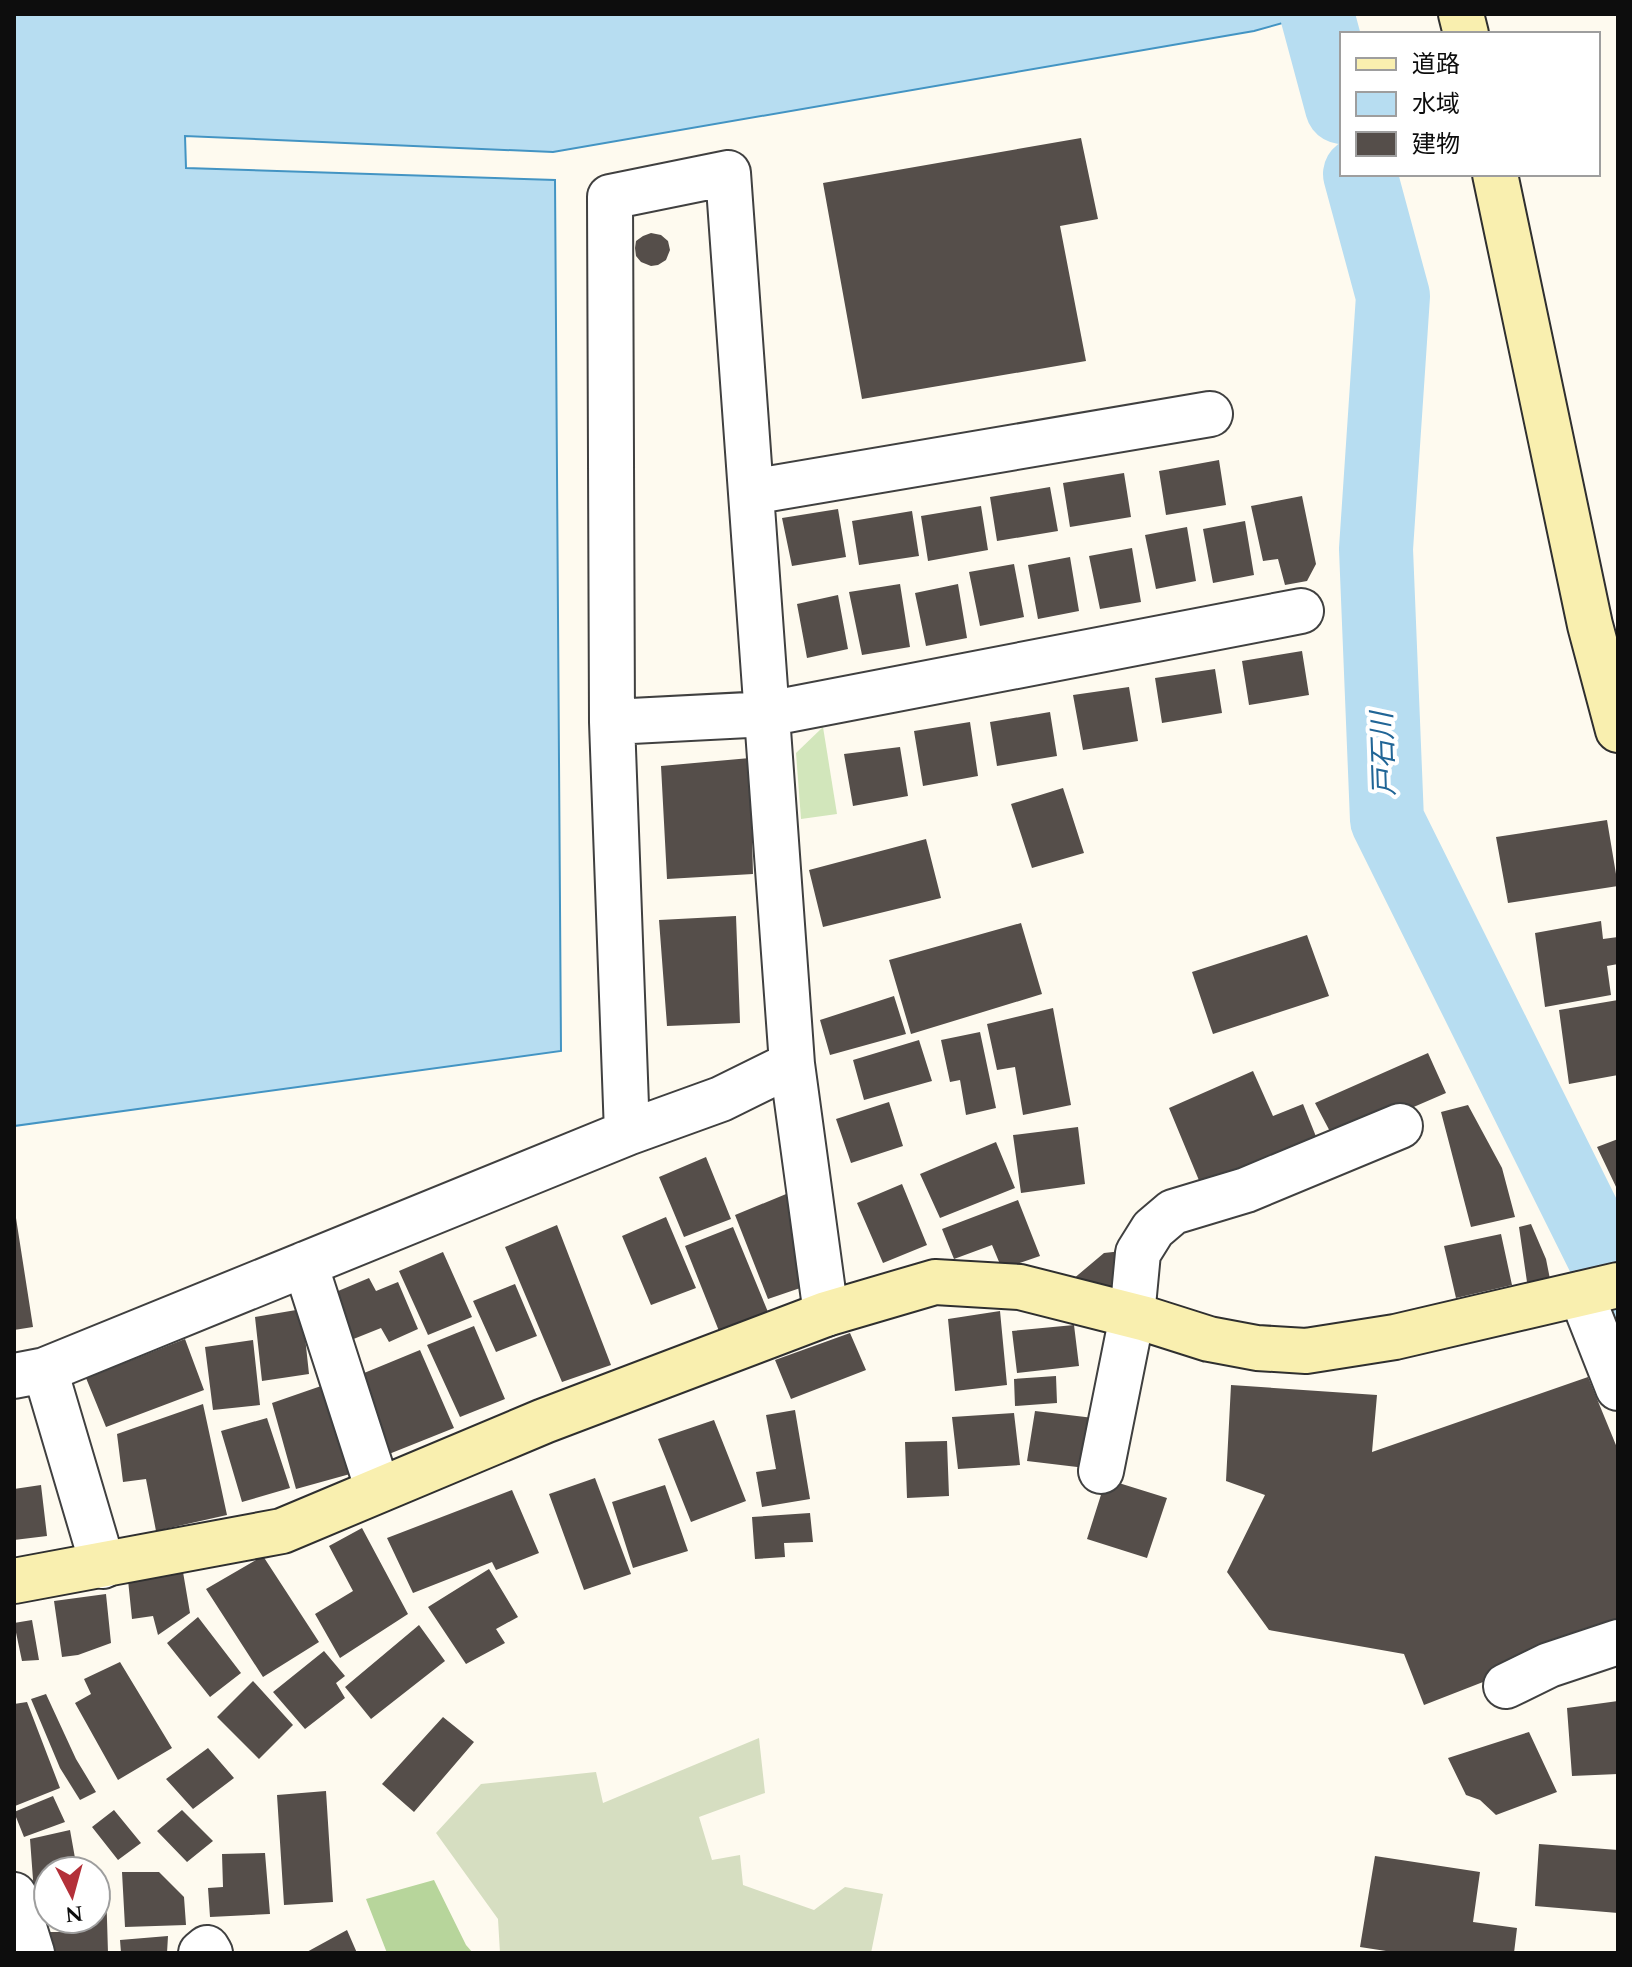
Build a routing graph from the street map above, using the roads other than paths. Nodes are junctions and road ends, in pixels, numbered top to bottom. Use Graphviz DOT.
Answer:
graph roads {
  1 [pos="1495,176"];
  2 [pos="1210,414"];
  3 [pos="751,492"];
  4 [pos="1301,611"];
  5 [pos="767,714"];
  6 [pos="612,722"];
  7 [pos="1618,730"];
  8 [pos="792,1064"];
  9 [pos="1400,1126"];
  10 [pos="627,1133"];
  11 [pos="305,1264"];
  12 [pos="1600,1289"];
  13 [pos="826,1314"];
  14 [pos="1132,1316"];
  15 [pos="29,1373"];
  16 [pos="1618,1388"];
  17 [pos="1101,1471"];
  18 [pos="378,1490"];
  19 [pos="103,1566"];
  20 [pos="14,1581"];
  21 [pos="1618,1642"];
  22 [pos="1506,1686"];
  23 [pos="14,1895"];
  24 [pos="32,1953"];
  25 [pos="201,1953"];
  26 [pos="210,1953"];
  1 -- 7 [label="street"];
  2 -- 3 [label="street"];
  3 -- 5 [label="street"];
  3 -- 6 [label="street"];
  4 -- 5 [label="street"];
  5 -- 6 [label="street"];
  5 -- 8 [label="street"];
  6 -- 10 [label="street"];
  8 -- 10 [label="street"];
  8 -- 13 [label="street"];
  9 -- 14 [label="street"];
  10 -- 11 [label="street"];
  11 -- 15 [label="street"];
  11 -- 18 [label="street"];
  12 -- 14 [label="street"];
  12 -- 16 [label="street"];
  13 -- 14 [label="street"];
  13 -- 18 [label="street"];
  14 -- 17 [label="street"];
  15 -- 19 [label="street"];
  18 -- 19 [label="street"];
  19 -- 20 [label="street"];
  21 -- 22 [label="street"];
  23 -- 24 [label="street"];
  25 -- 26 [label="street"];
}
